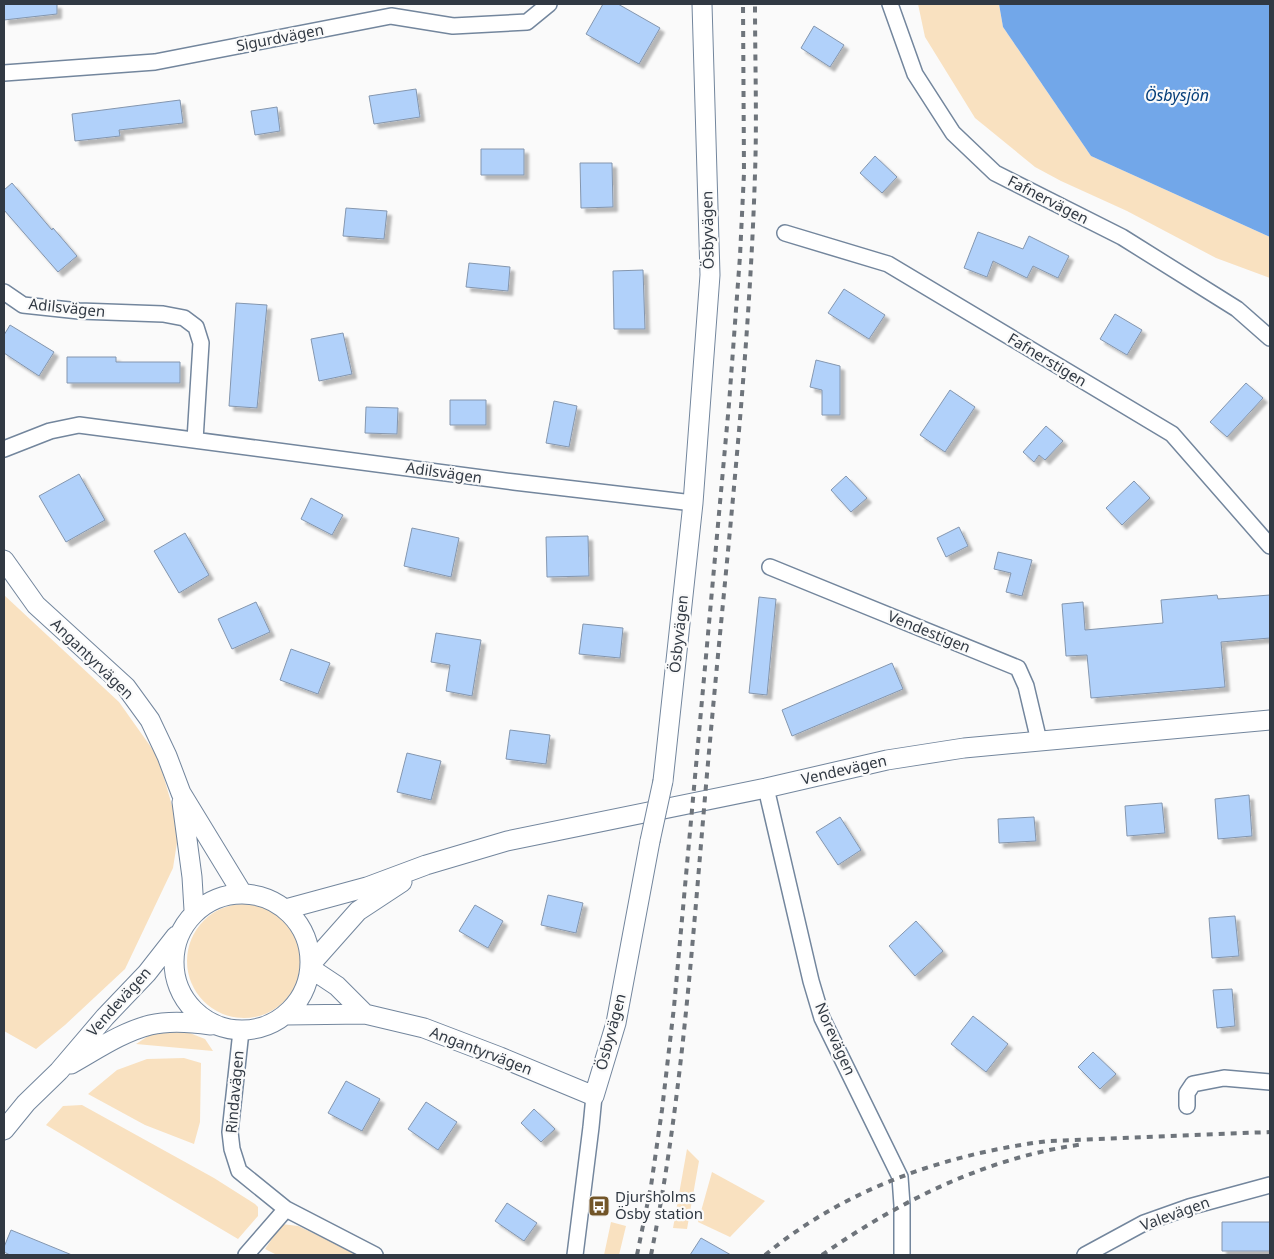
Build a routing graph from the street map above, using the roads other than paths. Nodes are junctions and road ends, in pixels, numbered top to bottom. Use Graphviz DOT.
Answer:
graph roads {
  1 [pos="549,4"];
  2 [pos="702,4"];
  3 [pos="890,4"];
  4 [pos="4,74"];
  5 [pos="785,233"];
  6 [pos="4,292"];
  7 [pos="1270,338"];
  8 [pos="195,440"];
  9 [pos="4,449"];
  10 [pos="693,503"];
  11 [pos="1270,546"];
  12 [pos="4,560"];
  13 [pos="770,567"];
  14 [pos="1270,720"];
  15 [pos="1038,741"];
  16 [pos="766,788"];
  17 [pos="181,793"];
  18 [pos="426,865"];
  19 [pos="242,893"];
  20 [pos="286,909"];
  21 [pos="194,910"];
  22 [pos="178,933"];
  23 [pos="310,966"];
  24 [pos="365,1014"];
  25 [pos="286,1015"];
  26 [pos="218,1026"];
  27 [pos="241,1031"];
  28 [pos="59,1071"];
  29 [pos="1270,1082"];
  30 [pos="594,1096"];
  31 [pos="1187,1106"];
  32 [pos="4,1130"];
  33 [pos="1270,1185"];
  34 [pos="286,1209"];
  35 [pos="246,1255"];
  36 [pos="375,1255"];
  37 [pos="575,1255"];
  38 [pos="902,1255"];
  39 [pos="1085,1255"];
  1 -- 4 [label="street, Sigurdvägen"];
  2 -- 10 [label="street, Ösbyvägen"];
  3 -- 7 [label="street, Fafnervägen"];
  5 -- 11 [label="street, Fafnerstigen"];
  6 -- 8 [label="street, Adilsvägen"];
  8 -- 9 [label="street, Adilsvägen"];
  8 -- 10 [label="street, Adilsvägen"];
  10 -- 30 [label="street, Ösbyvägen, bridge"];
  12 -- 17 [label="street, Angantyrvägen"];
  13 -- 15 [label="street, Vendestigen"];
  14 -- 15 [label="street, Vendevägen"];
  15 -- 16 [label="street, Vendevägen"];
  16 -- 18 [label="street, Vendevägen"];
  16 -- 38 [label="street, Norevägen"];
  17 -- 19 [label="street, Angantyrvägen"];
  17 -- 21 [label="street, Angantyrvägen"];
  18 -- 20 [label="street, Vendevägen"];
  18 -- 23 [label="street, Vendevägen"];
  19 -- 20 [label="street"];
  19 -- 21 [label="street"];
  20 -- 23 [label="street"];
  21 -- 22 [label="street"];
  22 -- 26 [label="street"];
  22 -- 28 [label="street, Vendevägen"];
  23 -- 24 [label="street"];
  23 -- 25 [label="street"];
  24 -- 25 [label="street, Angantyrvägen"];
  24 -- 30 [label="street, Angantyrvägen"];
  25 -- 27 [label="street"];
  26 -- 27 [label="street"];
  26 -- 28 [label="street, Vendevägen"];
  27 -- 34 [label="street, Rindavägen"];
  28 -- 32 [label="street, Vendevägen"];
  29 -- 31 [label="street"];
  30 -- 37 [label="street, Ösbyvägen"];
  33 -- 39 [label="street, Valevägen"];
  34 -- 35 [label="street"];
  34 -- 36 [label="street, Rindavägen"];
}
